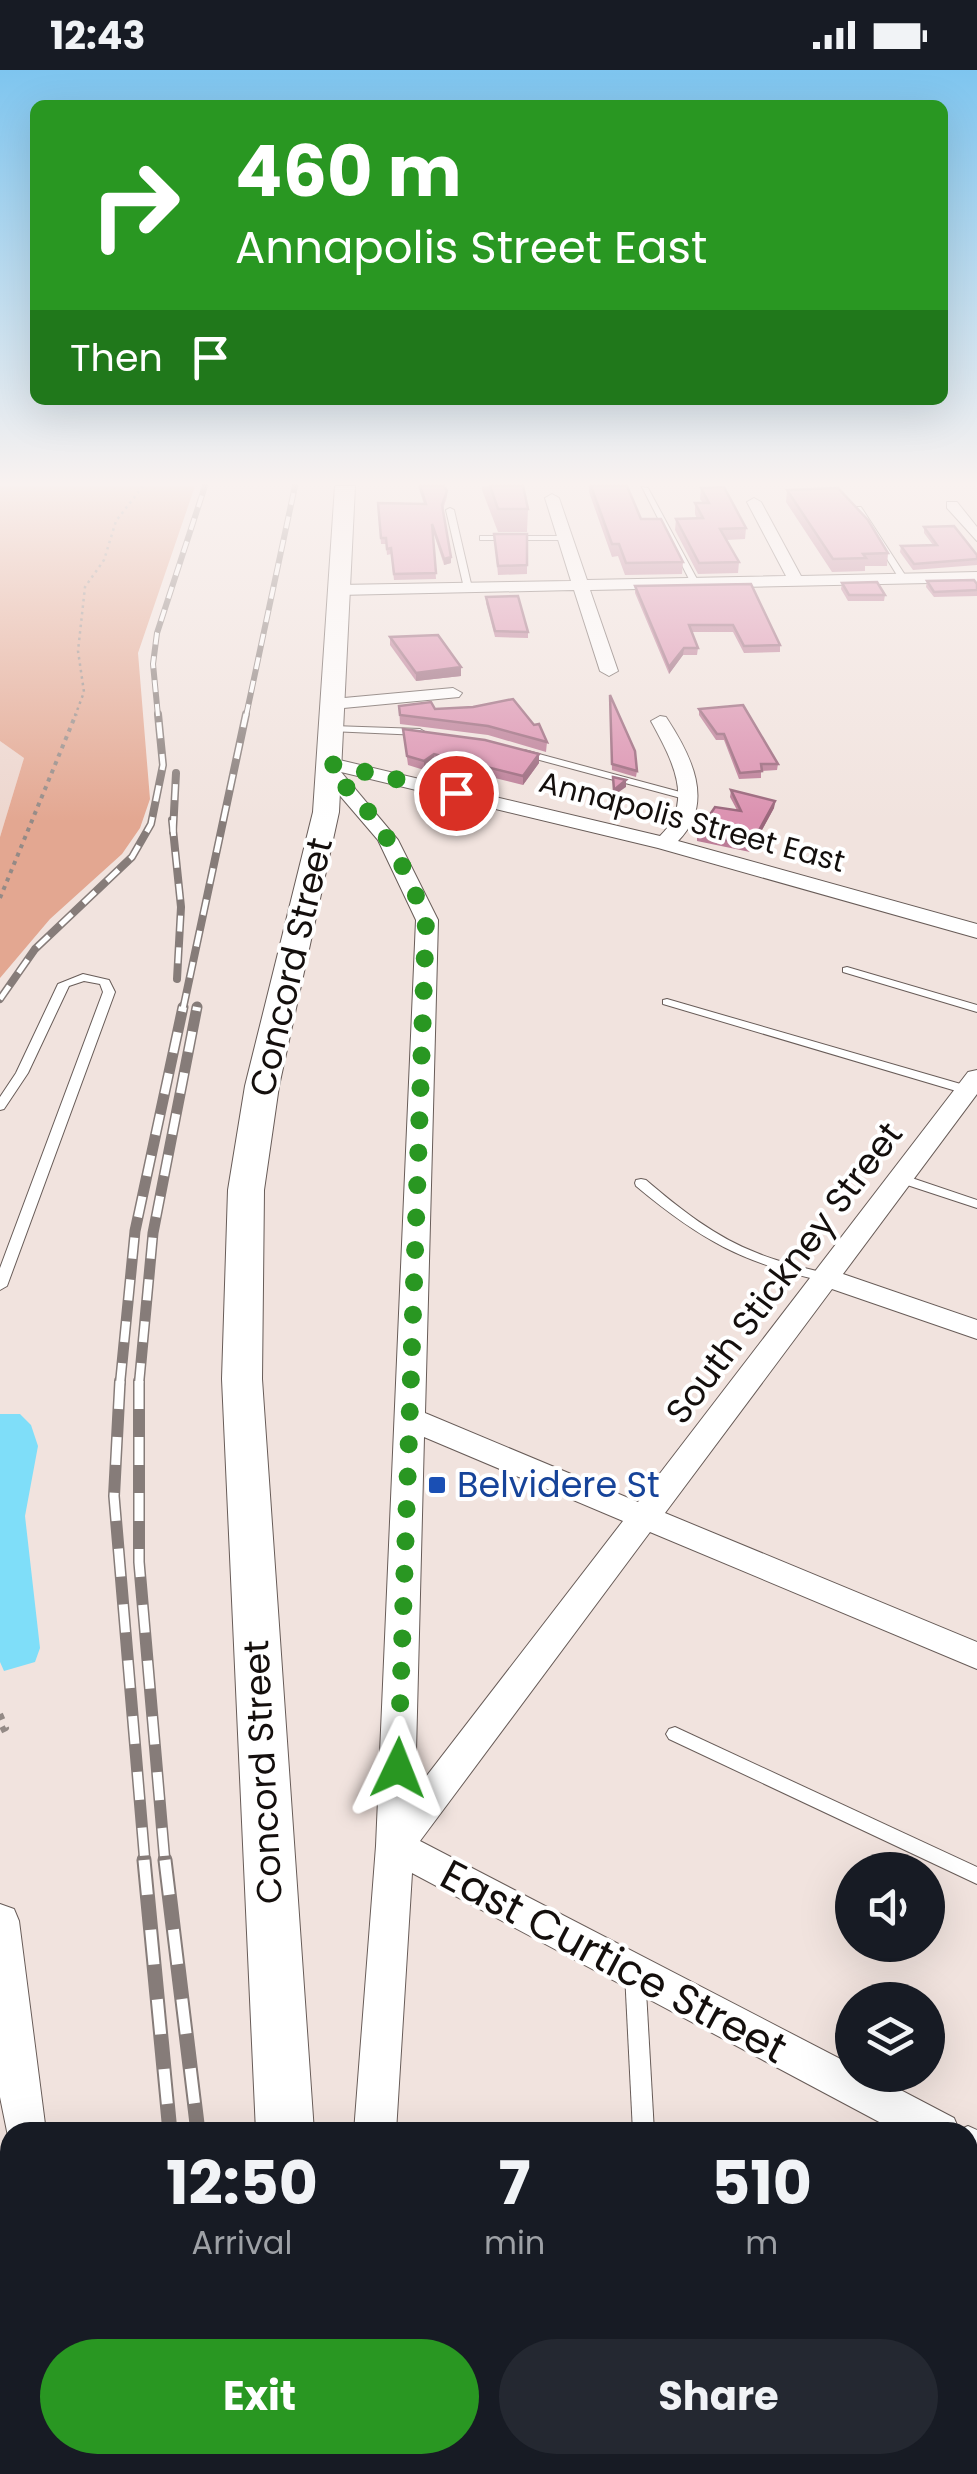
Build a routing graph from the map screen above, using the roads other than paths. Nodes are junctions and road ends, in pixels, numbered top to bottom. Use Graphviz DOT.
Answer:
graph roads {
  1 [pos="338,598"];
  2 [pos="584,598"];
  3 [pos="610,671"];
  4 [pos="453,694"];
  5 [pos="334,704"];
  6 [pos="660,721"];
  7 [pos="332,730"];
  8 [pos="430,733"];
  9 [pos="515,750"];
  10 [pos="331,769"];
  11 [pos="692,798"];
  12 [pos="664,843"];
  13 [pos="977,931"];
  14 [pos="847,970"];
  15 [pos="667,1002"];
  16 [pos="977,1009"];
  17 [pos="974,1087"];
  18 [pos="0,1106"];
  19 [pos="900,1178"];
  20 [pos="641,1183"];
  21 [pos="977,1204"];
  22 [pos="828,1278"];
  23 [pos="0,1286"];
  24 [pos="977,1330"];
  25 [pos="410,1420"];
  26 [pos="642,1515"];
  27 [pos="977,1656"];
  28 [pos="675,1734"];
  29 [pos="396,1846"];
  30 [pos="977,1876"];
  31 [pos="0,1921"];
  32 [pos="635,1972"];
  33 [pos="8,2027"];
  34 [pos="22,2122"];
  35 [pos="283,2122"];
  36 [pos="376,2122"];
  37 [pos="643,2122"];
  38 [pos="901,2122"];
  1 -- 5 [label="main road"];
  2 -- 3 [label="street"];
  4 -- 5 [label="street"];
  5 -- 7 [label="main road"];
  6 -- 11 [label="street"];
  7 -- 8 [label="lane"];
  7 -- 10 [label="main road"];
  9 -- 11 [label="lane"];
  10 -- 12 [label="street, Annapolis Street East"];
  10 -- 25 [label="street, Concord Street"];
  10 -- 35 [label="main road, Concord Street"];
  11 -- 12 [label="street"];
  12 -- 13 [label="street, Annapolis Street East"];
  14 -- 16 [label="lane"];
  15 -- 17 [label="lane"];
  17 -- 19 [label="street, South Stickney Street"];
  18 -- 23 [label="lane"];
  19 -- 21 [label="lane"];
  19 -- 22 [label="street, South Stickney Street"];
  20 -- 22 [label="lane"];
  22 -- 24 [label="street"];
  22 -- 26 [label="street, South Stickney Street"];
  25 -- 26 [label="street"];
  25 -- 29 [label="street, Concord Street"];
  26 -- 27 [label="street"];
  26 -- 29 [label="street, South Stickney Street"];
  28 -- 30 [label="lane"];
  29 -- 32 [label="street, East Curtice Street"];
  29 -- 36 [label="street, Concord Street"];
  31 -- 33 [label="street"];
  32 -- 37 [label="lane"];
  32 -- 38 [label="street, East Curtice Street"];
  33 -- 34 [label="street"];
}
